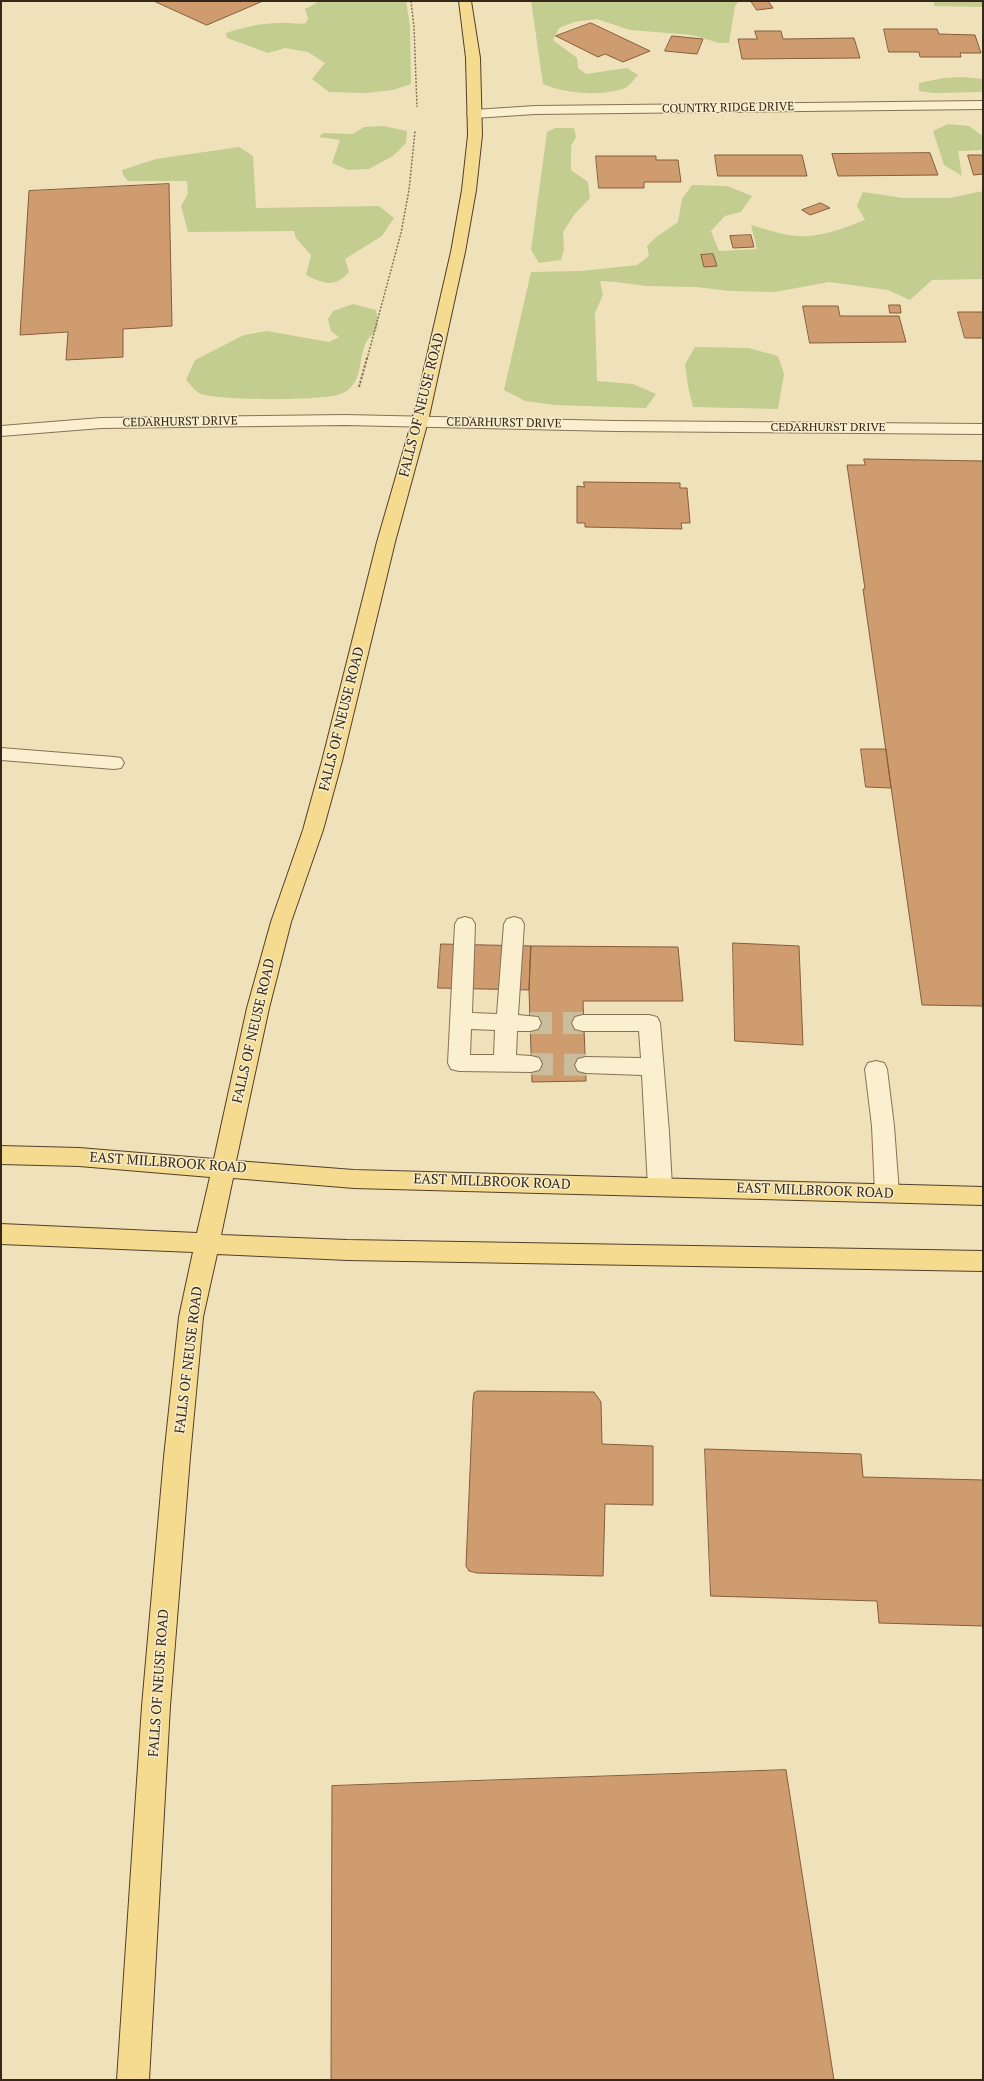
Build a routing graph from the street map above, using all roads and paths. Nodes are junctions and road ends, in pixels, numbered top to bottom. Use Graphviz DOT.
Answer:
graph roads {
  1 [pos="411,1"];
  2 [pos="465,1"];
  3 [pos="983,105"];
  4 [pos="418,107"];
  5 [pos="474,114"];
  6 [pos="415,131"];
  7 [pos="357,393"];
  8 [pos="420,421"];
  9 [pos="983,429"];
  10 [pos="1,431"];
  11 [pos="1,754"];
  12 [pos="114,763"];
  13 [pos="465,924"];
  14 [pos="514,924"];
  15 [pos="461,1022"];
  16 [pos="506,1022"];
  17 [pos="530,1023"];
  18 [pos="583,1023"];
  19 [pos="504,1064"];
  20 [pos="531,1064"];
  21 [pos="586,1065"];
  22 [pos="653,1067"];
  23 [pos="876,1069"];
  24 [pos="1,1155"];
  25 [pos="223,1167"];
  26 [pos="660,1187"];
  27 [pos="887,1193"];
  28 [pos="983,1196"];
  29 [pos="1,1234"];
  30 [pos="206,1244"];
  31 [pos="983,1261"];
  32 [pos="133,2080"];
  1 -- 4 [label="path"];
  2 -- 5 [label="main road, FALLS OF NEUSE ROAD"];
  3 -- 5 [label="street, COUNTRY RIDGE DRIVE"];
  5 -- 8 [label="main road, FALLS OF NEUSE ROAD"];
  6 -- 7 [label="path"];
  8 -- 9 [label="street, CEDARHURST DRIVE"];
  8 -- 10 [label="street, CEDARHURST DRIVE"];
  8 -- 25 [label="main road, FALLS OF NEUSE ROAD"];
  11 -- 12 [label="street"];
  13 -- 15 [label="street"];
  14 -- 16 [label="street"];
  15 -- 16 [label="street"];
  15 -- 19 [label="street"];
  16 -- 17 [label="street"];
  16 -- 19 [label="street"];
  18 -- 22 [label="street"];
  19 -- 20 [label="street"];
  21 -- 22 [label="street"];
  22 -- 26 [label="street"];
  23 -- 27 [label="street"];
  24 -- 25 [label="main road, EAST MILLBROOK ROAD"];
  25 -- 26 [label="main road, EAST MILLBROOK ROAD"];
  25 -- 30 [label="main road, FALLS OF NEUSE ROAD"];
  26 -- 27 [label="main road, EAST MILLBROOK ROAD"];
  27 -- 28 [label="main road, EAST MILLBROOK ROAD"];
  29 -- 30 [label="main road"];
  30 -- 31 [label="main road"];
  30 -- 32 [label="main road, FALLS OF NEUSE ROAD"];
}
